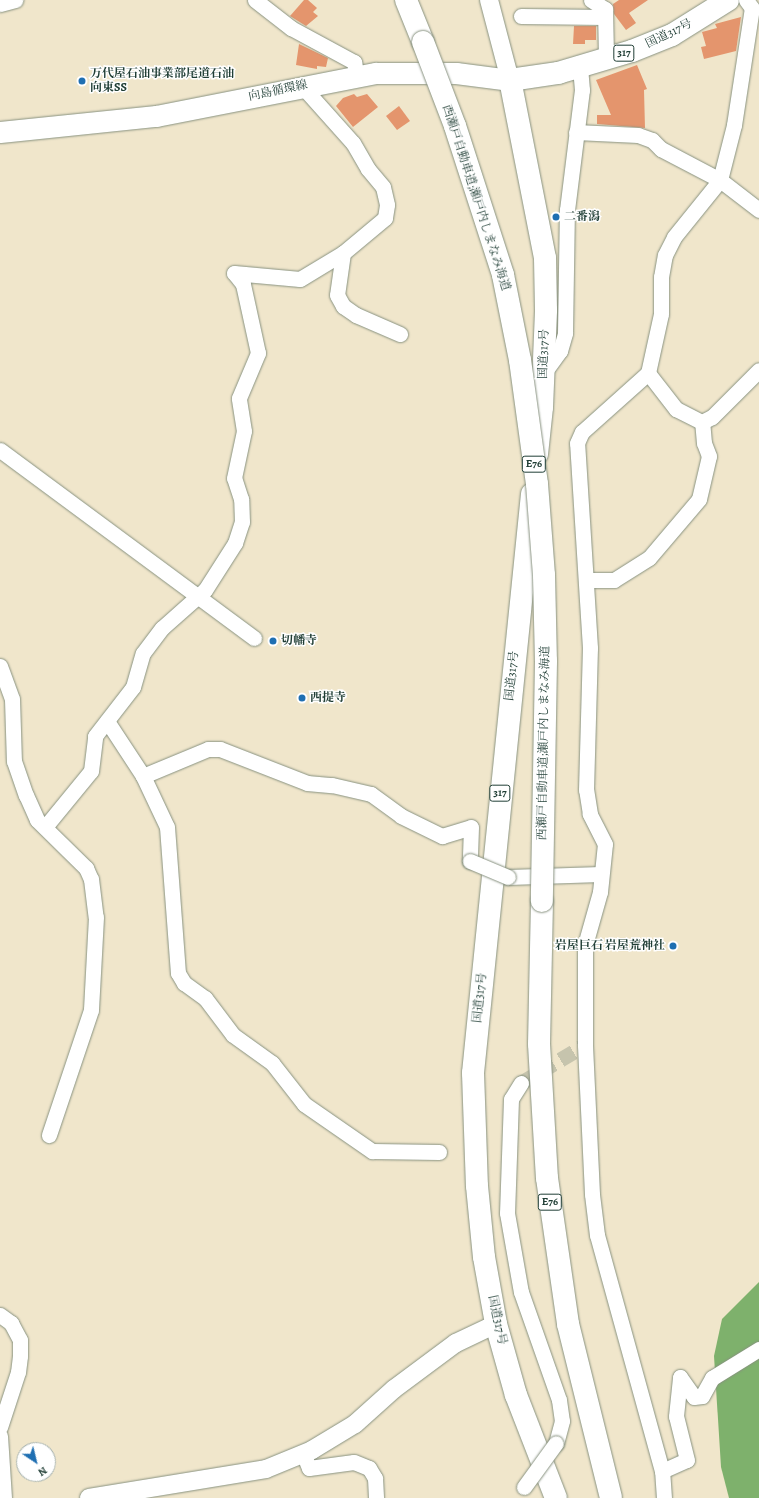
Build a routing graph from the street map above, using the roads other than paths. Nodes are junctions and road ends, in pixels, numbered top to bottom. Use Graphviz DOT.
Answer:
graph roads {
  1 [pos="15,0"];
  2 [pos="255,0"];
  3 [pos="406,0"];
  4 [pos="489,0"];
  5 [pos="591,0"];
  6 [pos="728,0"];
  7 [pos="0,4"];
  8 [pos="752,7"];
  9 [pos="521,16"];
  10 [pos="605,17"];
  11 [pos="606,58"];
  12 [pos="580,67"];
  13 [pos="357,76"];
  14 [pos="510,80"];
  15 [pos="302,86"];
  16 [pos="0,132"];
  17 [pos="576,132"];
  18 [pos="720,180"];
  19 [pos="759,210"];
  20 [pos="343,253"];
  21 [pos="400,334"];
  22 [pos="759,370"];
  23 [pos="648,373"];
  24 [pos="544,374"];
  25 [pos="702,422"];
  26 [pos="0,450"];
  27 [pos="587,580"];
  28 [pos="198,596"];
  29 [pos="254,638"];
  30 [pos="0,666"];
  31 [pos="107,721"];
  32 [pos="143,776"];
  33 [pos="45,827"];
  34 [pos="601,874"];
  35 [pos="521,1083"];
  36 [pos="49,1135"];
  37 [pos="439,1152"];
  38 [pos="0,1315"];
  39 [pos="496,1324"];
  40 [pos="759,1350"];
  41 [pos="0,1427"];
  42 [pos="0,1436"];
  43 [pos="303,1453"];
  44 [pos="662,1471"];
  45 [pos="524,1492"];
  46 [pos="4,1498"];
  47 [pos="89,1498"];
  48 [pos="376,1498"];
  49 [pos="556,1498"];
  50 [pos="611,1498"];
  51 [pos="664,1498"];
  1 -- 7 [label="street"];
  2 -- 13 [label="street"];
  3 -- 50 [label="highway, 西瀬戸自動車道;瀬戸内しまなみ海道 / E76, bridge"];
  4 -- 14 [label="street"];
  5 -- 10 [label="street"];
  6 -- 11 [label="highway, 国道317号 / 317"];
  8 -- 18 [label="street"];
  9 -- 10 [label="street"];
  10 -- 11 [label="street"];
  11 -- 12 [label="highway, 国道317号 / 317"];
  12 -- 14 [label="highway, 国道317号 / 317"];
  12 -- 17 [label="street"];
  13 -- 14 [label="main road, 向島循環線"];
  13 -- 15 [label="main road, 向島循環線"];
  14 -- 24 [label="highway, 国道317号 / 317"];
  15 -- 16 [label="main road, 向島循環線"];
  15 -- 20 [label="street"];
  17 -- 18 [label="street"];
  17 -- 24 [label="street"];
  18 -- 19 [label="street"];
  18 -- 23 [label="street"];
  20 -- 21 [label="street"];
  20 -- 28 [label="street"];
  22 -- 25 [label="street"];
  23 -- 25 [label="street"];
  23 -- 27 [label="street"];
  24 -- 39 [label="highway, 国道317号 / 317"];
  25 -- 27 [label="street"];
  26 -- 28 [label="street"];
  27 -- 34 [label="street"];
  28 -- 29 [label="street"];
  28 -- 31 [label="street"];
  30 -- 33 [label="street"];
  31 -- 32 [label="street"];
  31 -- 33 [label="street"];
  32 -- 34 [label="street, bridge"];
  32 -- 37 [label="street"];
  33 -- 36 [label="street"];
  34 -- 44 [label="street"];
  35 -- 45 [label="street, bridge"];
  38 -- 41 [label="street"];
  39 -- 43 [label="street"];
  39 -- 49 [label="highway, 国道317号 / 317"];
  40 -- 44 [label="street"];
  42 -- 46 [label="street"];
  43 -- 47 [label="street"];
  43 -- 48 [label="street"];
  44 -- 51 [label="street"];
}
